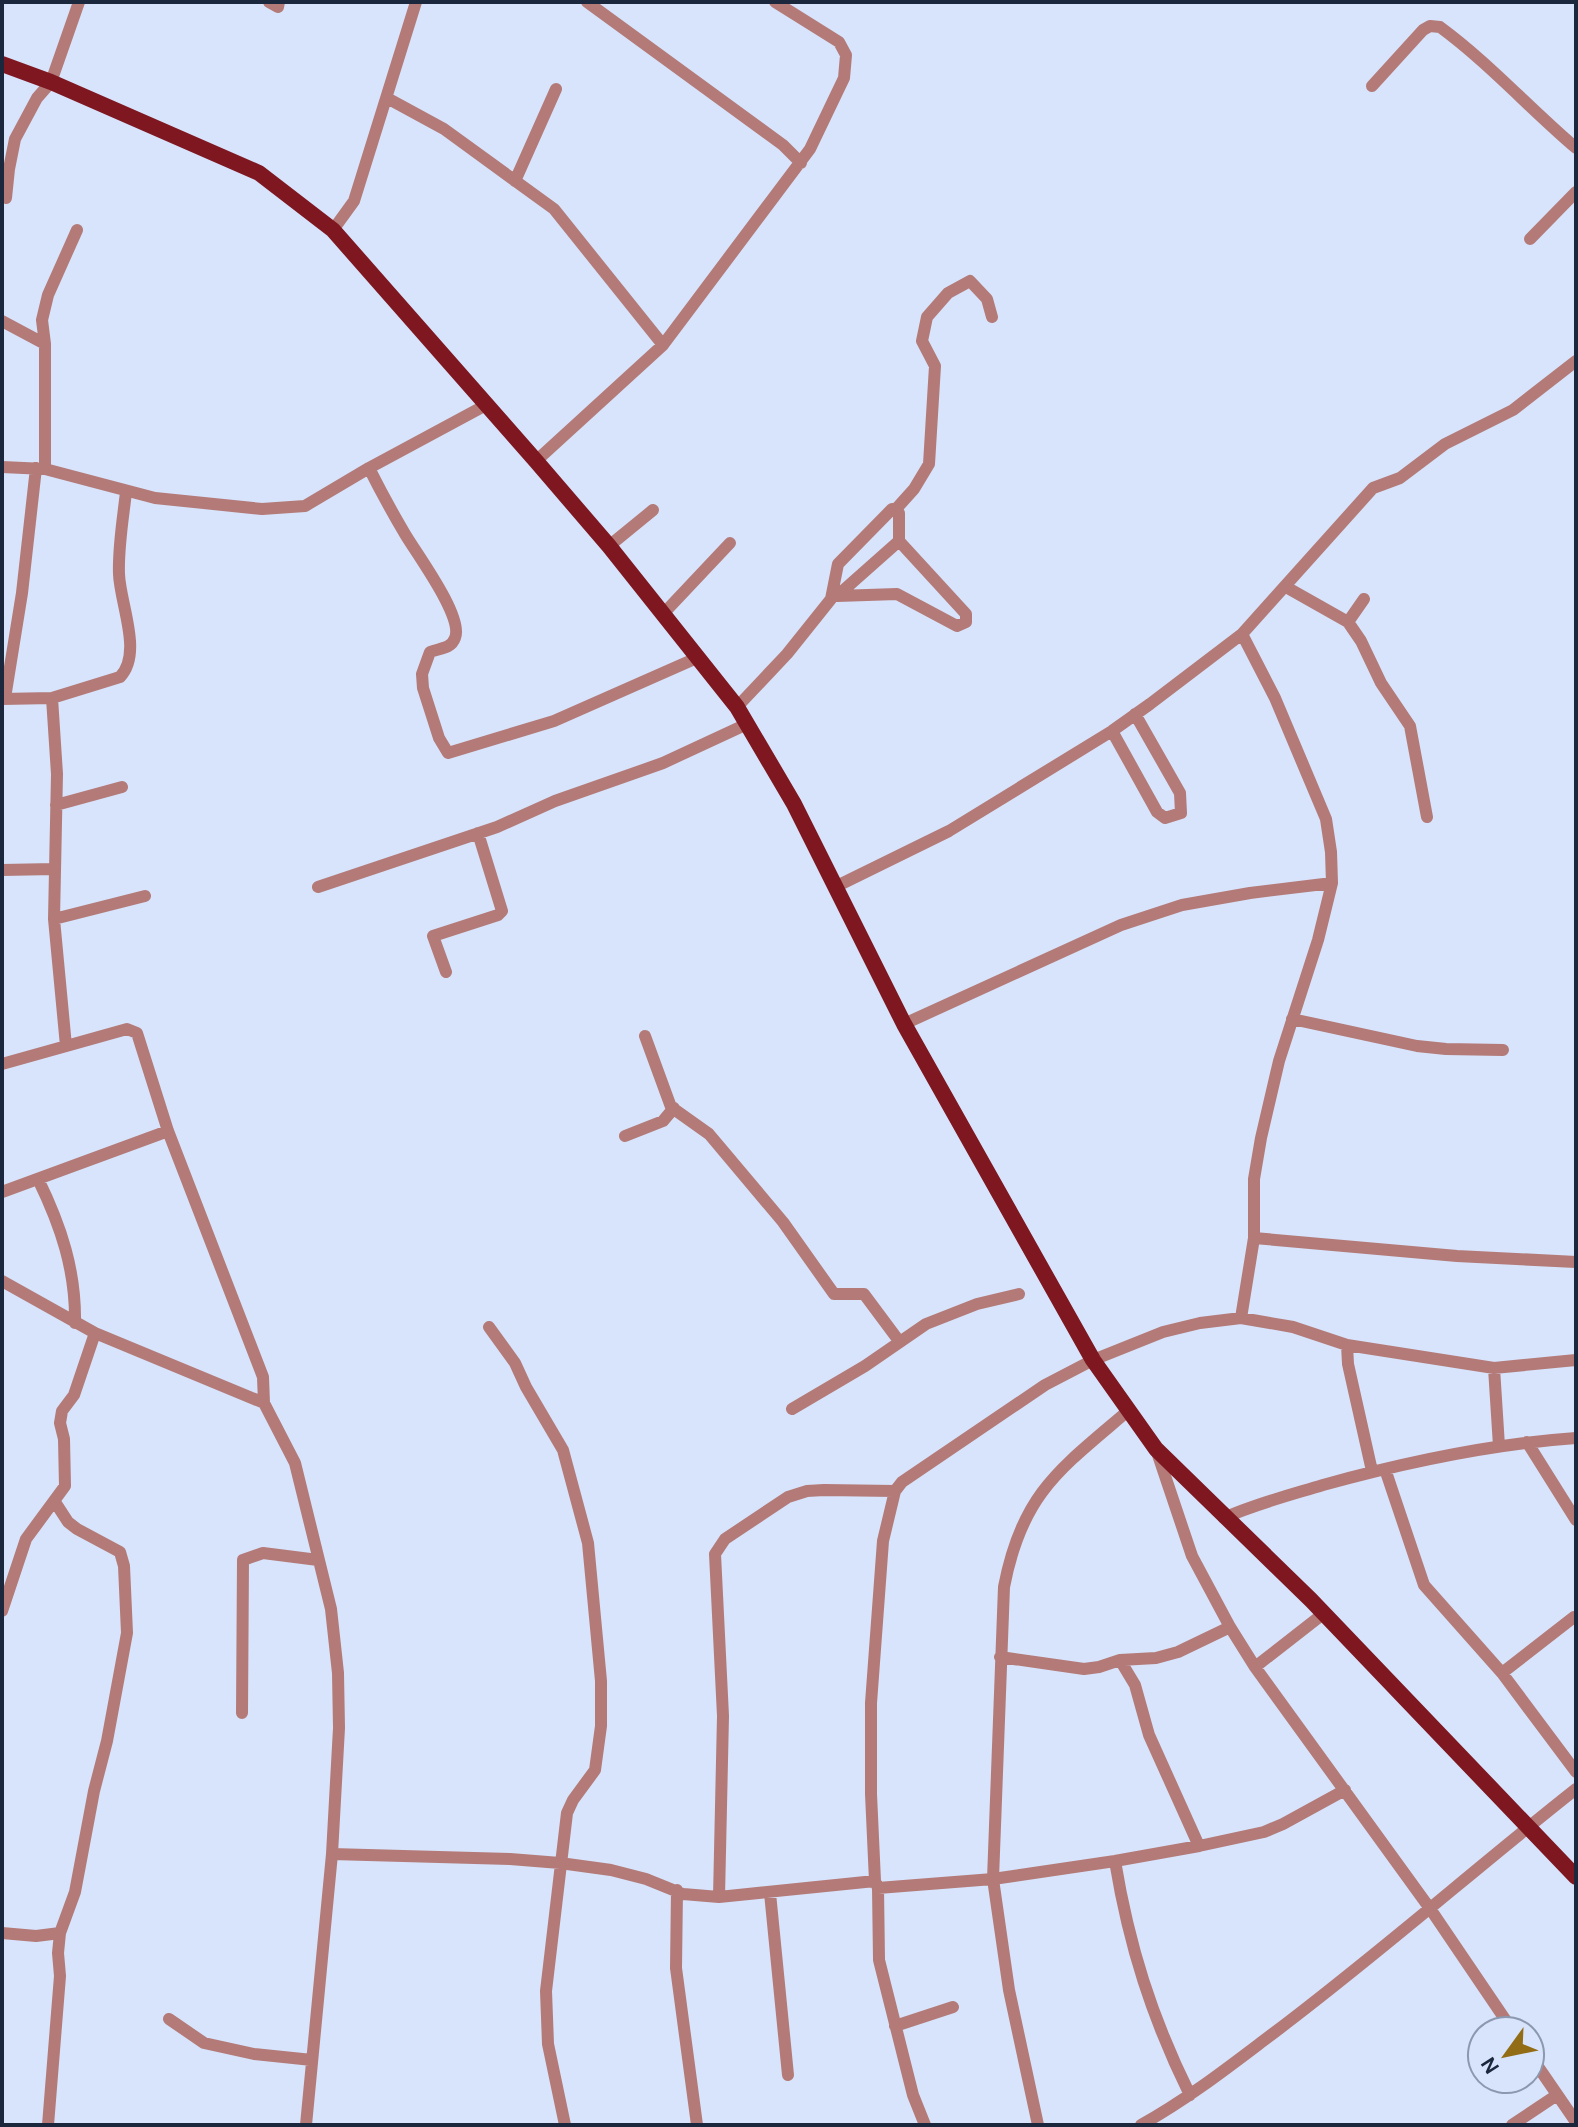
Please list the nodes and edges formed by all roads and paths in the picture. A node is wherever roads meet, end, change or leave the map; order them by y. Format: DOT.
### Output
graph roads {
  1 [pos="79,2"];
  2 [pos="269,2"];
  3 [pos="279,2"];
  4 [pos="416,2"];
  5 [pos="587,2"];
  6 [pos="775,2"];
  7 [pos="2,64"];
  8 [pos="51,82"];
  9 [pos="1372,86"];
  10 [pos="556,89"];
  11 [pos="387,98"];
  12 [pos="1576,148"];
  13 [pos="801,163"];
  14 [pos="515,181"];
  15 [pos="1576,192"];
  16 [pos="6,198"];
  17 [pos="77,230"];
  18 [pos="333,230"];
  19 [pos="1530,239"];
  20 [pos="992,317"];
  21 [pos="2,321"];
  22 [pos="45,344"];
  23 [pos="663,345"];
  24 [pos="1576,361"];
  25 [pos="486,405"];
  26 [pos="536,461"];
  27 [pos="2,467"];
  28 [pos="41,468"];
  29 [pos="369,468"];
  30 [pos="126,492"];
  31 [pos="896,509"];
  32 [pos="653,510"];
  33 [pos="899,541"];
  34 [pos="730,543"];
  35 [pos="609,546"];
  36 [pos="1286,587"];
  37 [pos="834,598"];
  38 [pos="1364,599"];
  39 [pos="664,613"];
  40 [pos="1348,622"];
  41 [pos="1242,634"];
  42 [pos="699,657"];
  43 [pos="4,698"];
  44 [pos="52,698"];
  45 [pos="737,707"];
  46 [pos="1135,714"];
  47 [pos="747,724"];
  48 [pos="1112,731"];
  49 [pos="122,787"];
  50 [pos="56,805"];
  51 [pos="1427,817"];
  52 [pos="478,833"];
  53 [pos="54,869"];
  54 [pos="2,870"];
  55 [pos="1332,883"];
  56 [pos="318,887"];
  57 [pos="835,887"];
  58 [pos="145,896"];
  59 [pos="54,919"];
  60 [pos="446,972"];
  61 [pos="1292,1019"];
  62 [pos="904,1024"];
  63 [pos="645,1036"];
  64 [pos="66,1046"];
  65 [pos="1503,1050"];
  66 [pos="2,1064"];
  67 [pos="674,1108"];
  68 [pos="168,1131"];
  69 [pos="625,1136"];
  70 [pos="38,1179"];
  71 [pos="2,1192"];
  72 [pos="1254,1238"];
  73 [pos="1576,1262"];
  74 [pos="2,1281"];
  75 [pos="1019,1294"];
  76 [pos="1241,1318"];
  77 [pos="75,1323"];
  78 [pos="489,1327"];
  79 [pos="95,1333"];
  80 [pos="899,1341"];
  81 [pos="1347,1345"];
  82 [pos="1093,1360"];
  83 [pos="1576,1360"];
  84 [pos="1494,1368"];
  85 [pos="264,1403"];
  86 [pos="792,1409"];
  87 [pos="1129,1410"];
  88 [pos="1576,1438"];
  89 [pos="1527,1442"];
  90 [pos="1499,1446"];
  91 [pos="1156,1449"];
  92 [pos="1379,1470"];
  93 [pos="895,1491"];
  94 [pos="55,1502"];
  95 [pos="1224,1518"];
  96 [pos="1576,1520"];
  97 [pos="318,1560"];
  98 [pos="6,1578"];
  99 [pos="2,1611"];
  100 [pos="1323,1614"];
  101 [pos="1574,1617"];
  102 [pos="1230,1627"];
  103 [pos="1000,1657"];
  104 [pos="1120,1660"];
  105 [pos="1255,1667"];
  106 [pos="1502,1673"];
  107 [pos="242,1713"];
  108 [pos="1576,1772"];
  109 [pos="1576,1789"];
  110 [pos="1345,1790"];
  111 [pos="1529,1826"];
  112 [pos="1199,1846"];
  113 [pos="332,1854"];
  114 [pos="1115,1861"];
  115 [pos="560,1863"];
  116 [pos="1576,1877"];
  117 [pos="993,1879"];
  118 [pos="877,1885"];
  119 [pos="677,1890"];
  120 [pos="770,1893"];
  121 [pos="719,1897"];
  122 [pos="1431,1910"];
  123 [pos="2,1933"];
  124 [pos="60,1933"];
  125 [pos="953,2007"];
  126 [pos="1502,2015"];
  127 [pos="169,2019"];
  128 [pos="895,2026"];
  129 [pos="312,2060"];
  130 [pos="788,2075"];
  131 [pos="1546,2079"];
  132 [pos="1190,2095"];
  133 [pos="1557,2095"];
  134 [pos="1576,2122"];
  135 [pos="48,2125"];
  136 [pos="306,2125"];
  137 [pos="565,2125"];
  138 [pos="697,2125"];
  139 [pos="925,2125"];
  140 [pos="1038,2125"];
  141 [pos="1141,2125"];
  142 [pos="1512,2125"];
  1 -- 8 [label="street"];
  2 -- 3 [label="street"];
  4 -- 11 [label="street"];
  5 -- 13 [label="street"];
  6 -- 13 [label="street"];
  7 -- 8 [label="main road"];
  8 -- 16 [label="street"];
  8 -- 18 [label="main road"];
  9 -- 12 [label="street"];
  10 -- 14 [label="street"];
  11 -- 14 [label="street"];
  11 -- 18 [label="street"];
  13 -- 23 [label="street"];
  14 -- 23 [label="street"];
  15 -- 19 [label="street"];
  17 -- 22 [label="street"];
  18 -- 25 [label="main road"];
  20 -- 31 [label="street"];
  21 -- 22 [label="street"];
  22 -- 28 [label="street"];
  23 -- 26 [label="street"];
  24 -- 36 [label="street"];
  25 -- 26 [label="main road"];
  25 -- 29 [label="street"];
  26 -- 35 [label="main road"];
  27 -- 28 [label="street"];
  28 -- 30 [label="street"];
  28 -- 43 [label="street"];
  29 -- 30 [label="street"];
  29 -- 42 [label="street"];
  30 -- 44 [label="street"];
  31 -- 33 [label="street"];
  31 -- 37 [label="street"];
  32 -- 35 [label="street"];
  33 -- 37 [label="street"];
  33 -- 37 [label="street"];
  34 -- 39 [label="street"];
  35 -- 39 [label="main road"];
  36 -- 40 [label="street"];
  36 -- 41 [label="street"];
  37 -- 45 [label="street"];
  38 -- 40 [label="street"];
  39 -- 42 [label="main road"];
  40 -- 51 [label="street"];
  41 -- 46 [label="street"];
  41 -- 55 [label="street"];
  42 -- 45 [label="main road"];
  43 -- 44 [label="street"];
  44 -- 50 [label="street"];
  45 -- 47 [label="main road"];
  46 -- 48 [label="street"];
  46 -- 48 [label="street"];
  47 -- 52 [label="street"];
  47 -- 57 [label="main road"];
  48 -- 57 [label="street"];
  49 -- 50 [label="street"];
  50 -- 53 [label="street"];
  52 -- 56 [label="street"];
  52 -- 60 [label="street"];
  53 -- 54 [label="street"];
  53 -- 59 [label="street"];
  55 -- 61 [label="street"];
  55 -- 62 [label="street"];
  57 -- 62 [label="main road"];
  58 -- 59 [label="street"];
  59 -- 64 [label="street"];
  61 -- 65 [label="street"];
  61 -- 72 [label="street"];
  62 -- 82 [label="main road"];
  63 -- 67 [label="street"];
  64 -- 66 [label="street"];
  64 -- 68 [label="street"];
  67 -- 69 [label="street"];
  67 -- 80 [label="street"];
  68 -- 70 [label="street"];
  68 -- 85 [label="street"];
  70 -- 71 [label="street"];
  70 -- 77 [label="street"];
  72 -- 73 [label="street"];
  72 -- 76 [label="street"];
  74 -- 77 [label="street"];
  75 -- 80 [label="street"];
  76 -- 81 [label="street"];
  76 -- 82 [label="street"];
  77 -- 79 [label="street"];
  78 -- 115 [label="street"];
  79 -- 85 [label="street"];
  79 -- 94 [label="street"];
  80 -- 86 [label="street"];
  81 -- 84 [label="street"];
  81 -- 92 [label="street"];
  82 -- 87 [label="main road"];
  82 -- 93 [label="street"];
  83 -- 84 [label="street"];
  84 -- 90 [label="street"];
  85 -- 97 [label="street"];
  87 -- 91 [label="main road"];
  87 -- 103 [label="street"];
  88 -- 89 [label="street"];
  89 -- 90 [label="street"];
  89 -- 96 [label="street"];
  90 -- 92 [label="street"];
  91 -- 95 [label="main road"];
  91 -- 102 [label="street"];
  92 -- 95 [label="street"];
  92 -- 106 [label="street"];
  93 -- 118 [label="street"];
  93 -- 121 [label="street"];
  94 -- 98 [label="street"];
  94 -- 124 [label="street"];
  95 -- 100 [label="main road"];
  97 -- 107 [label="street"];
  97 -- 113 [label="street"];
  98 -- 99 [label="street"];
  100 -- 105 [label="street"];
  100 -- 111 [label="main road"];
  101 -- 106 [label="street"];
  102 -- 104 [label="street"];
  102 -- 105 [label="street"];
  103 -- 104 [label="street"];
  103 -- 117 [label="street"];
  104 -- 112 [label="street"];
  105 -- 110 [label="street"];
  106 -- 108 [label="street"];
  109 -- 111 [label="street"];
  110 -- 112 [label="street"];
  110 -- 122 [label="street"];
  111 -- 116 [label="main road"];
  111 -- 122 [label="street"];
  112 -- 114 [label="street"];
  113 -- 115 [label="street"];
  113 -- 129 [label="street"];
  114 -- 117 [label="street"];
  114 -- 132 [label="street"];
  115 -- 119 [label="street"];
  115 -- 137 [label="street"];
  117 -- 118 [label="street"];
  117 -- 140 [label="street"];
  118 -- 120 [label="street"];
  118 -- 128 [label="street"];
  119 -- 121 [label="street"];
  119 -- 138 [label="street"];
  120 -- 121 [label="street"];
  120 -- 130 [label="street"];
  122 -- 126 [label="street"];
  122 -- 132 [label="street"];
  123 -- 124 [label="street"];
  124 -- 135 [label="street"];
  125 -- 128 [label="street"];
  127 -- 129 [label="street"];
  128 -- 139 [label="street"];
  129 -- 136 [label="street"];
  131 -- 133 [label="street"];
  132 -- 141 [label="street"];
  133 -- 134 [label="street"];
  133 -- 142 [label="street"];
}
